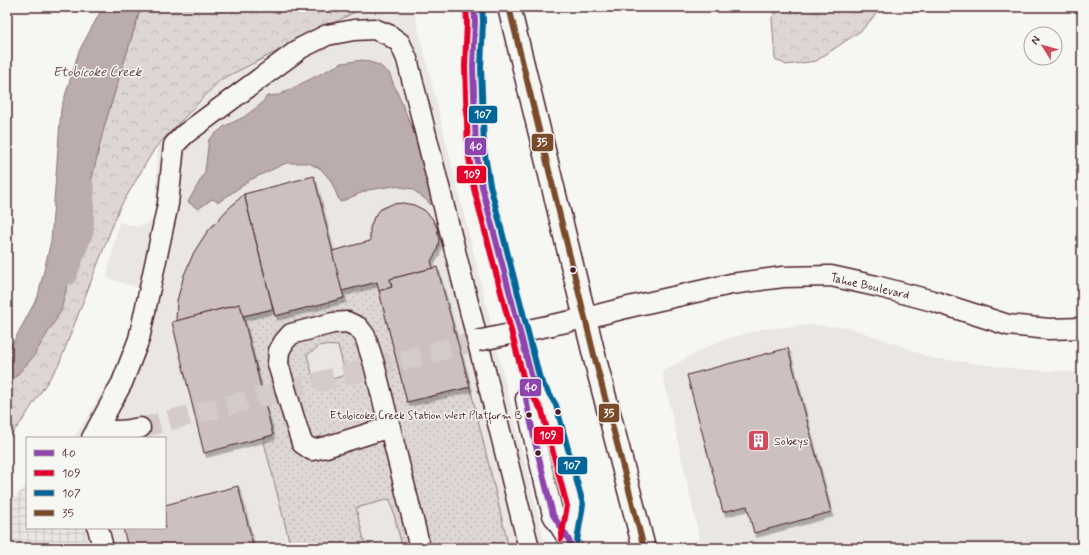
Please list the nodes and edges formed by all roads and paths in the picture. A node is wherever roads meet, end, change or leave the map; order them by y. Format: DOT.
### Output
graph roads {
  1 [pos="474,7"];
  2 [pos="486,7"];
  3 [pos="509,7"];
  4 [pos="473,67"];
  5 [pos="586,318"];
  6 [pos="1082,328"];
  7 [pos="477,342"];
  8 [pos="390,427"];
  9 [pos="140,428"];
  10 [pos="95,433"];
  11 [pos="98,529"];
  12 [pos="570,544"];
  13 [pos="103,548"];
  14 [pos="420,548"];
  15 [pos="529,548"];
  16 [pos="644,548"];
  1 -- 4 [label="street"];
  2 -- 4 [label="street"];
  3 -- 5 [label="main road"];
  4 -- 12 [label="street"];
  5 -- 6 [label="street, Tahoe Boulevard"];
  5 -- 7 [label="street, Tahoe Boulevard, bridge"];
  5 -- 16 [label="main road"];
  7 -- 10 [label="street"];
  7 -- 15 [label="street"];
  8 -- 8 [label="street"];
  8 -- 14 [label="street"];
  9 -- 10 [label="street"];
  11 -- 13 [label="street"];
}
